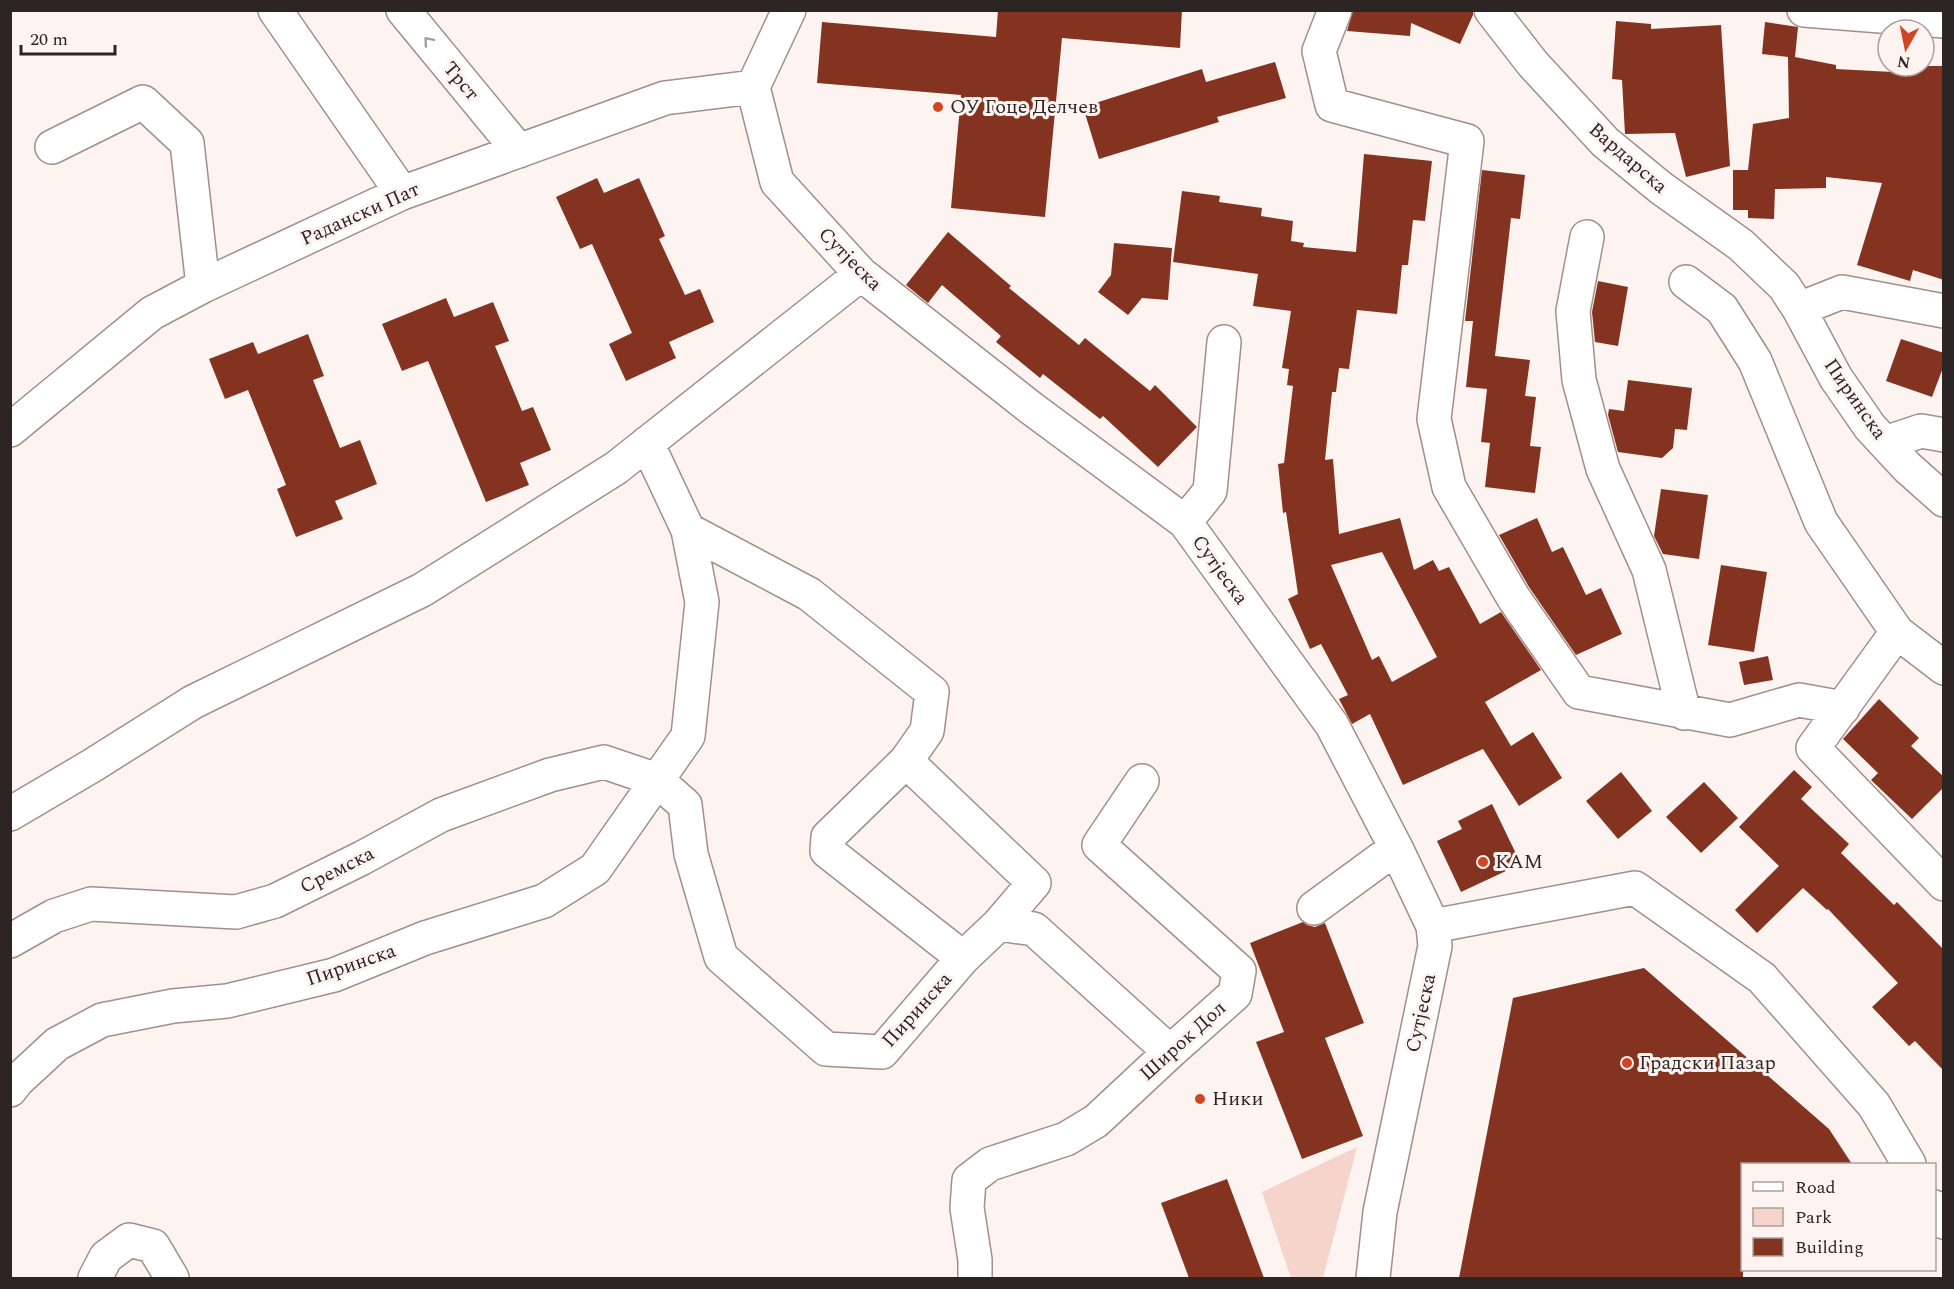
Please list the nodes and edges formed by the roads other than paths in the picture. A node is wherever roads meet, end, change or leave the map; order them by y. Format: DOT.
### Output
graph roads {
  1 [pos="275,10"];
  2 [pos="403,10"];
  3 [pos="789,10"];
  4 [pos="1335,10"];
  5 [pos="1491,10"];
  6 [pos="1804,10"];
  7 [pos="1944,21"];
  8 [pos="753,87"];
  9 [pos="52,147"];
  10 [pos="519,151"];
  11 [pos="402,193"];
  12 [pos="1587,237"];
  13 [pos="861,274"];
  14 [pos="1686,282"];
  15 [pos="203,286"];
  16 [pos="1791,297"];
  17 [pos="1944,311"];
  18 [pos="1224,342"];
  19 [pos="10,430"];
  20 [pos="1944,435"];
  21 [pos="647,443"];
  22 [pos="1885,443"];
  23 [pos="1944,500"];
  24 [pos="1185,522"];
  25 [pos="688,530"];
  26 [pos="1898,632"];
  27 [pos="1944,668"];
  28 [pos="1843,708"];
  29 [pos="1684,713"];
  30 [pos="906,761"];
  31 [pos="657,780"];
  32 [pos="1142,781"];
  33 [pos="10,814"];
  34 [pos="1396,848"];
  35 [pos="1944,884"];
  36 [pos="1314,908"];
  37 [pos="999,924"];
  38 [pos="1432,926"];
  39 [pos="10,941"];
  40 [pos="963,958"];
  41 [pos="1170,1052"];
  42 [pos="10,1090"];
  43 [pos="1908,1163"];
  44 [pos="1936,1209"];
  45 [pos="1944,1222"];
  46 [pos="95,1278"];
  47 [pos="172,1278"];
  48 [pos="975,1278"];
  49 [pos="1373,1278"];
  1 -- 11 [label="street"];
  10 -- 2 [label="street, Трст, one-way"];
  3 -- 8 [label="street"];
  4 -- 29 [label="street"];
  5 -- 16 [label="street, Вардарска"];
  6 -- 7 [label="street"];
  8 -- 10 [label="street, Радански Пат"];
  8 -- 13 [label="street, Сутјеска"];
  9 -- 15 [label="street"];
  10 -- 11 [label="street, Радански Пат"];
  11 -- 15 [label="street, Радански Пат"];
  12 -- 29 [label="street"];
  13 -- 21 [label="street"];
  13 -- 24 [label="street, Сутјеска"];
  14 -- 26 [label="street"];
  15 -- 19 [label="street, Радански Пат"];
  16 -- 17 [label="street"];
  16 -- 22 [label="street, Пиринска"];
  18 -- 24 [label="street"];
  20 -- 22 [label="street"];
  21 -- 25 [label="street, Пиринска"];
  21 -- 33 [label="street"];
  22 -- 23 [label="street, Пиринска"];
  24 -- 34 [label="street, Сутјеска"];
  25 -- 30 [label="street"];
  25 -- 31 [label="street, Пиринска"];
  26 -- 27 [label="street"];
  26 -- 28 [label="street"];
  28 -- 29 [label="street"];
  28 -- 35 [label="street"];
  30 -- 37 [label="street, Пиринска"];
  30 -- 40 [label="street"];
  31 -- 39 [label="street, Сремска"];
  31 -- 40 [label="street, Пиринска"];
  31 -- 42 [label="street, Пиринска"];
  32 -- 41 [label="street, Широк Дол"];
  34 -- 36 [label="street"];
  34 -- 38 [label="street, Сутјеска"];
  37 -- 40 [label="street, Пиринска"];
  37 -- 41 [label="street"];
  38 -- 43 [label="street"];
  38 -- 49 [label="street, Сутјеска"];
  41 -- 48 [label="street, Широк Дол"];
  44 -- 45 [label="street"];
  46 -- 47 [label="street"];
}
